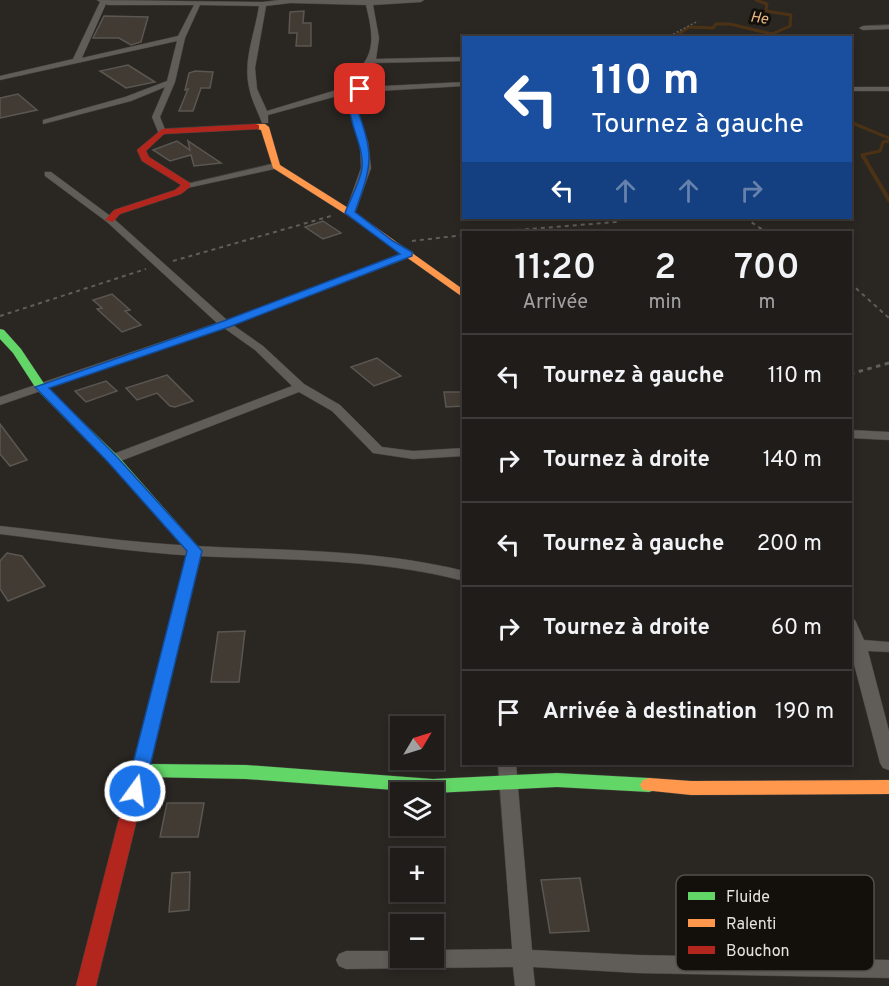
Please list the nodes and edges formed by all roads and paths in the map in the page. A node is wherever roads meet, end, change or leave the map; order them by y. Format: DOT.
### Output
graph roads {
  1 [pos="421,0"];
  2 [pos="102,1"];
  3 [pos="197,1"];
  4 [pos="294,1"];
  5 [pos="369,3"];
  6 [pos="263,4"];
  7 [pos="698,21"];
  8 [pos="863,27"];
  9 [pos="889,27"];
  10 [pos="670,36"];
  11 [pos="181,38"];
  12 [pos="462,58"];
  13 [pos="77,60"];
  14 [pos="374,61"];
  15 [pos="0,78"];
  16 [pos="171,82"];
  17 [pos="462,84"];
  18 [pos="360,89"];
  19 [pos="852,89"];
  20 [pos="889,89"];
  21 [pos="265,121"];
  22 [pos="46,122"];
  23 [pos="162,132"];
  24 [pos="276,166"];
  25 [pos="48,174"];
  26 [pos="187,185"];
  27 [pos="350,213"];
  28 [pos="623,219"];
  29 [pos="746,219"];
  30 [pos="110,220"];
  31 [pos="505,231"];
  32 [pos="764,231"];
  33 [pos="462,235"];
  34 [pos="389,243"];
  35 [pos="409,254"];
  36 [pos="852,284"];
  37 [pos="462,294"];
  38 [pos="889,318"];
  39 [pos="225,324"];
  40 [pos="0,332"];
  41 [pos="889,363"];
  42 [pos="852,373"];
  43 [pos="41,387"];
  44 [pos="300,387"];
  45 [pos="0,401"];
  46 [pos="852,434"];
  47 [pos="889,436"];
  48 [pos="462,452"];
  49 [pos="113,459"];
  50 [pos="0,530"];
  51 [pos="195,551"];
  52 [pos="462,575"];
  53 [pos="854,644"];
  54 [pos="889,647"];
  55 [pos="889,763"];
  56 [pos="507,765"];
  57 [pos="140,770"];
  58 [pos="509,783"];
  59 [pos="889,787"];
  60 [pos="524,958"];
  61 [pos="346,960"];
  62 [pos="676,965"];
  63 [pos="874,969"];
  64 [pos="889,969"];
  65 [pos="86,986"];
  66 [pos="525,986"];
  1 -- 5 [label="street"];
  2 -- 3 [label="street"];
  2 -- 13 [label="street"];
  3 -- 6 [label="street"];
  3 -- 11 [label="street"];
  4 -- 5 [label="street"];
  4 -- 6 [label="street"];
  5 -- 14 [label="street"];
  6 -- 21 [label="street"];
  7 -- 10 [label="path"];
  8 -- 9 [label="street"];
  11 -- 13 [label="street"];
  11 -- 16 [label="street"];
  12 -- 14 [label="street"];
  13 -- 15 [label="street"];
  14 -- 18 [label="street"];
  16 -- 22 [label="street"];
  16 -- 23 [label="street"];
  17 -- 18 [label="street"];
  18 -- 21 [label="street"];
  18 -- 27 [label="street"];
  19 -- 20 [label="street"];
  21 -- 23 [label="street"];
  21 -- 24 [label="street"];
  23 -- 26 [label="street"];
  24 -- 26 [label="street"];
  24 -- 27 [label="street"];
  25 -- 30 [label="street"];
  26 -- 30 [label="street"];
  27 -- 34 [label="street"];
  28 -- 31 [label="path"];
  29 -- 32 [label="path"];
  30 -- 39 [label="street"];
  33 -- 34 [label="path"];
  34 -- 35 [label="street"];
  35 -- 37 [label="street"];
  35 -- 39 [label="street"];
  36 -- 38 [label="path"];
  39 -- 43 [label="street"];
  39 -- 44 [label="street"];
  40 -- 43 [label="street"];
  41 -- 42 [label="path"];
  43 -- 45 [label="street"];
  43 -- 49 [label="street"];
  44 -- 48 [label="street"];
  44 -- 49 [label="street"];
  46 -- 47 [label="street"];
  49 -- 51 [label="street"];
  50 -- 51 [label="street"];
  51 -- 52 [label="street"];
  51 -- 57 [label="street"];
  53 -- 54 [label="street"];
  53 -- 55 [label="street"];
  56 -- 58 [label="street"];
  57 -- 58 [label="street"];
  57 -- 65 [label="street"];
  58 -- 59 [label="street"];
  58 -- 60 [label="street"];
  60 -- 61 [label="street"];
  60 -- 62 [label="street"];
  60 -- 66 [label="street"];
  63 -- 64 [label="street"];
}
